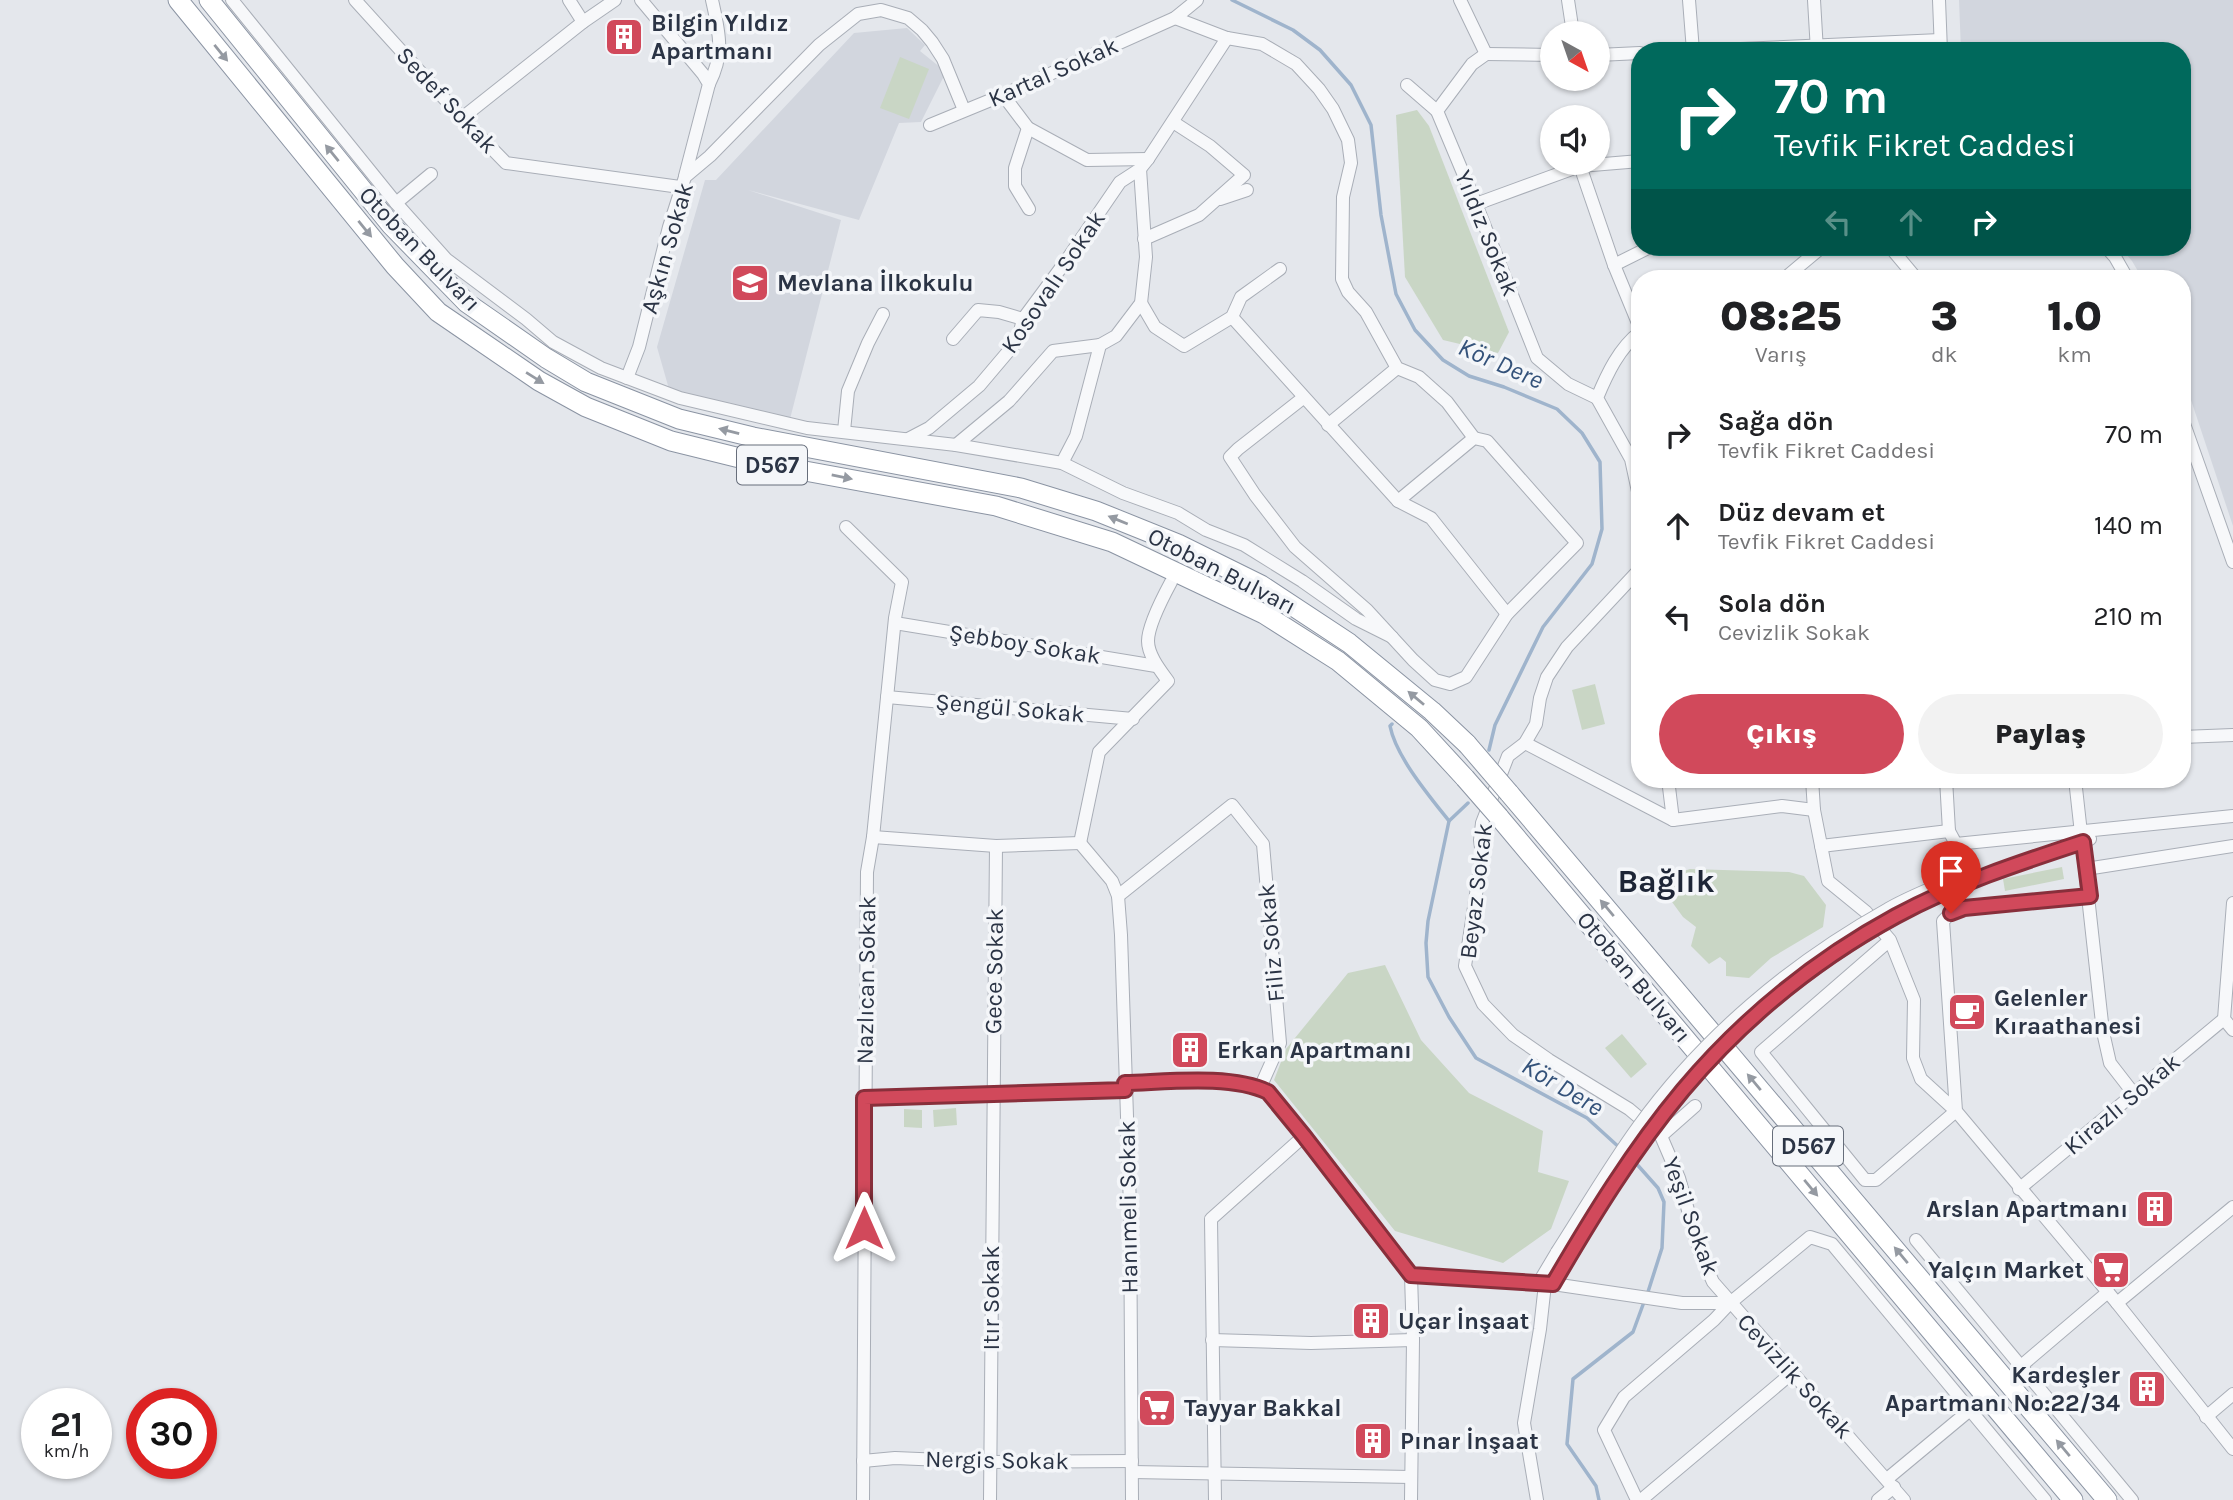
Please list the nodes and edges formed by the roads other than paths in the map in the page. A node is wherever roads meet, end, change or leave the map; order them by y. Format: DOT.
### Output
graph roads {
  1 [pos="178,0"];
  2 [pos="209,0"];
  3 [pos="232,0"];
  4 [pos="569,0"];
  5 [pos="615,0"];
  6 [pos="641,0"];
  7 [pos="712,0"];
  8 [pos="1460,0"];
  9 [pos="1568,0"];
  10 [pos="1689,0"];
  11 [pos="1814,0"];
  12 [pos="1939,0"];
  13 [pos="361,2"];
  14 [pos="1193,4"];
  15 [pos="1175,18"];
  16 [pos="1571,21"];
  17 [pos="583,22"];
  18 [pos="1227,38"];
  19 [pos="1694,42"];
  20 [pos="1817,42"];
  21 [pos="1940,42"];
  22 [pos="1631,53"];
  23 [pos="1486,54"];
  24 [pos="1610,54"];
  25 [pos="1540,55"];
  26 [pos="709,84"];
  27 [pos="1407,85"];
  28 [pos="1003,95"];
  29 [pos="964,110"];
  30 [pos="1437,111"];
  31 [pos="462,118"];
  32 [pos="1173,122"];
  33 [pos="930,125"];
  34 [pos="1028,128"];
  35 [pos="1631,161"];
  36 [pos="1610,162"];
  37 [pos="1144,164"];
  38 [pos="431,174"];
  39 [pos="1551,175"];
  40 [pos="1584,175"];
  41 [pos="682,182"];
  42 [pos="1247,190"];
  43 [pos="1216,200"];
  44 [pos="396,203"];
  45 [pos="1476,204"];
  46 [pos="1029,209"];
  47 [pos="1144,239"];
  48 [pos="1632,256"];
  49 [pos="1811,256"];
  50 [pos="1898,256"];
  51 [pos="1614,265"];
  52 [pos="1280,269"];
  53 [pos="1795,270"];
  54 [pos="1909,270"];
  55 [pos="1141,303"];
  56 [pos="1631,308"];
  57 [pos="884,314"];
  58 [pos="1231,317"];
  59 [pos="1023,319"];
  60 [pos="1631,338"];
  61 [pos="953,339"];
  62 [pos="1100,345"];
  63 [pos="1397,368"];
  64 [pos="627,378"];
  65 [pos="1303,398"];
  66 [pos="1597,398"];
  67 [pos="1328,425"];
  68 [pos="844,431"];
  69 [pos="1474,438"];
  70 [pos="908,439"];
  71 [pos="956,445"];
  72 [pos="1631,459"];
  73 [pos="1062,463"];
  74 [pos="2191,465"];
  75 [pos="1398,500"];
  76 [pos="846,527"];
  77 [pos="2233,562"];
  78 [pos="1171,582"];
  79 [pos="1631,583"];
  80 [pos="1507,614"];
  81 [pos="895,623"];
  82 [pos="1392,637"];
  83 [pos="1156,666"];
  84 [pos="887,697"];
  85 [pos="1133,719"];
  86 [pos="2233,735"];
  87 [pos="2191,737"];
  88 [pos="1525,743"];
  89 [pos="1669,788"];
  90 [pos="1813,788"];
  91 [pos="1947,788"];
  92 [pos="2076,788"];
  93 [pos="1814,810"];
  94 [pos="2233,816"];
  95 [pos="1673,820"];
  96 [pos="1949,831"];
  97 [pos="873,836"];
  98 [pos="2082,836"];
  99 [pos="1080,843"];
  100 [pos="996,846"];
  101 [pos="1821,846"];
  102 [pos="2233,846"];
  103 [pos="2086,869"];
  104 [pos="1940,889"];
  105 [pos="1118,896"];
  106 [pos="2090,896"];
  107 [pos="2233,903"];
  108 [pos="1890,940"];
  109 [pos="2224,1018"];
  110 [pos="2233,1030"];
  111 [pos="1513,1035"];
  112 [pos="1125,1087"];
  113 [pos="1259,1088"];
  114 [pos="2134,1094"];
  115 [pos="992,1096"];
  116 [pos="864,1098"];
  117 [pos="1695,1105"];
  118 [pos="1956,1111"];
  119 [pos="1304,1136"];
  120 [pos="1661,1136"];
  121 [pos="2020,1189"];
  122 [pos="2233,1207"];
  123 [pos="1916,1240"];
  124 [pos="1411,1275"];
  125 [pos="1545,1284"];
  126 [pos="2112,1298"];
  127 [pos="1730,1303"];
  128 [pos="1212,1340"];
  129 [pos="1413,1340"];
  130 [pos="2021,1366"];
  131 [pos="1792,1373"];
  132 [pos="2233,1394"];
  133 [pos="1970,1410"];
  134 [pos="2206,1417"];
  135 [pos="2233,1448"];
  136 [pos="863,1461"];
  137 [pos="990,1462"];
  138 [pos="1132,1466"];
  139 [pos="1216,1475"];
  140 [pos="1411,1477"];
  141 [pos="1890,1483"];
  142 [pos="863,1500"];
  143 [pos="990,1500"];
  144 [pos="1132,1500"];
  145 [pos="1215,1500"];
  146 [pos="1411,1500"];
  147 [pos="1537,1500"];
  148 [pos="1639,1500"];
  149 [pos="1878,1500"];
  150 [pos="1904,1500"];
  151 [pos="2045,1500"];
  152 [pos="2073,1500"];
  153 [pos="2108,1500"];
  154 [pos="2132,1500"];
  1 -- 152 [label="highway, Otoban Bulvarı / D567, one-way, bridge"];
  153 -- 2 [label="highway, Otoban Bulvarı / D567, one-way, bridge"];
  3 -- 44 [label="street"];
  4 -- 17 [label="street"];
  5 -- 17 [label="street"];
  6 -- 26 [label="street"];
  7 -- 26 [label="street"];
  8 -- 23 [label="street"];
  9 -- 16 [label="street"];
  10 -- 19 [label="street"];
  11 -- 20 [label="street"];
  12 -- 21 [label="street"];
  13 -- 31 [label="street, Sedef Sokak"];
  14 -- 15 [label="street, Kartal Sokak"];
  15 -- 18 [label="street"];
  15 -- 28 [label="street, Kartal Sokak"];
  17 -- 31 [label="street"];
  18 -- 32 [label="street, Kosovalı Sokak"];
  18 -- 63 [label="street"];
  22 -- 24 [label="street"];
  23 -- 25 [label="street"];
  23 -- 30 [label="street"];
  26 -- 41 [label="street"];
  27 -- 30 [label="street"];
  28 -- 29 [label="street, Kartal Sokak"];
  28 -- 34 [label="street"];
  29 -- 33 [label="street, Kartal Sokak"];
  29 -- 41 [label="street, Aşkın Sokak"];
  30 -- 45 [label="street, Yıldız Sokak"];
  31 -- 41 [label="street, Sedef Sokak"];
  32 -- 37 [label="street, Kosovalı Sokak"];
  32 -- 43 [label="street"];
  34 -- 37 [label="street"];
  34 -- 46 [label="street"];
  35 -- 36 [label="street"];
  37 -- 47 [label="street"];
  37 -- 59 [label="street, Kosovalı Sokak"];
  38 -- 44 [label="street"];
  39 -- 45 [label="street"];
  40 -- 51 [label="street"];
  41 -- 64 [label="street, Aşkın Sokak"];
  42 -- 43 [label="street"];
  43 -- 47 [label="street"];
  44 -- 64 [label="street"];
  45 -- 66 [label="street, Yıldız Sokak"];
  47 -- 55 [label="street"];
  48 -- 51 [label="street"];
  49 -- 53 [label="street"];
  50 -- 54 [label="street"];
  51 -- 56 [label="street"];
  52 -- 58 [label="street"];
  55 -- 58 [label="street"];
  55 -- 62 [label="street"];
  57 -- 68 [label="street"];
  58 -- 65 [label="street"];
  59 -- 61 [label="street"];
  59 -- 70 [label="street, Kosovalı Sokak"];
  60 -- 66 [label="street"];
  62 -- 71 [label="street"];
  62 -- 73 [label="street"];
  63 -- 67 [label="street"];
  63 -- 69 [label="street"];
  64 -- 68 [label="street"];
  65 -- 67 [label="street"];
  65 -- 82 [label="street"];
  66 -- 72 [label="street"];
  67 -- 75 [label="street"];
  68 -- 70 [label="street"];
  69 -- 75 [label="street"];
  69 -- 80 [label="street"];
  70 -- 71 [label="street"];
  71 -- 73 [label="street"];
  73 -- 82 [label="street"];
  74 -- 77 [label="street"];
  75 -- 80 [label="street"];
  76 -- 81 [label="street, Nazlıcan Sokak"];
  78 -- 83 [label="street"];
  79 -- 88 [label="street, Beyaz Sokak"];
  80 -- 82 [label="street"];
  81 -- 83 [label="street, Şebboy Sokak"];
  81 -- 84 [label="street, Nazlıcan Sokak"];
  83 -- 85 [label="street"];
  84 -- 85 [label="street, Şengül Sokak"];
  84 -- 97 [label="street, Nazlıcan Sokak"];
  85 -- 99 [label="street"];
  86 -- 87 [label="street"];
  88 -- 95 [label="street"];
  88 -- 111 [label="street, Beyaz Sokak"];
  89 -- 95 [label="street"];
  90 -- 93 [label="street"];
  91 -- 96 [label="street"];
  92 -- 98 [label="street"];
  93 -- 95 [label="street"];
  93 -- 101 [label="street"];
  94 -- 98 [label="street"];
  96 -- 98 [label="street"];
  96 -- 101 [label="street"];
  97 -- 100 [label="street"];
  97 -- 116 [label="street, Nazlıcan Sokak"];
  98 -- 103 [label="street"];
  98 -- 104 [label="street"];
  99 -- 100 [label="street"];
  99 -- 105 [label="street, Hanımeli Sokak"];
  100 -- 115 [label="street, Gece Sokak"];
  101 -- 108 [label="street"];
  102 -- 103 [label="street"];
  103 -- 106 [label="street"];
  104 -- 125 [label="street, bridge"];
  104 -- 125 [label="street, bridge"];
  105 -- 112 [label="street, Hanımeli Sokak"];
  105 -- 113 [label="street, Filiz Sokak"];
  106 -- 114 [label="street"];
  106 -- 118 [label="street"];
  107 -- 109 [label="street"];
  108 -- 118 [label="street"];
  108 -- 118 [label="street"];
  109 -- 110 [label="street"];
  109 -- 114 [label="street, Kirazlı Sokak"];
  111 -- 120 [label="street, Yeşil Sokak"];
  112 -- 113 [label="street"];
  112 -- 115 [label="street"];
  112 -- 138 [label="street, Hanımeli Sokak"];
  113 -- 119 [label="street"];
  114 -- 121 [label="street, Kirazlı Sokak"];
  115 -- 116 [label="street"];
  115 -- 137 [label="street, Itır Sokak"];
  116 -- 136 [label="street, Nazlıcan Sokak"];
  117 -- 120 [label="street"];
  118 -- 121 [label="street"];
  119 -- 124 [label="street"];
  119 -- 128 [label="street"];
  120 -- 127 [label="street, Yeşil Sokak"];
  121 -- 126 [label="street"];
  122 -- 126 [label="street"];
  123 -- 130 [label="street"];
  124 -- 125 [label="street, Cevizlik Sokak"];
  124 -- 129 [label="street"];
  125 -- 127 [label="street, Cevizlik Sokak"];
  125 -- 147 [label="street"];
  126 -- 130 [label="street"];
  126 -- 134 [label="street"];
  127 -- 131 [label="street, Cevizlik Sokak"];
  127 -- 133 [label="street"];
  127 -- 148 [label="street"];
  128 -- 129 [label="street"];
  128 -- 139 [label="street"];
  129 -- 140 [label="street"];
  130 -- 154 [label="street"];
  131 -- 141 [label="street, Cevizlik Sokak"];
  131 -- 148 [label="street"];
  132 -- 134 [label="street"];
  133 -- 141 [label="street"];
  133 -- 151 [label="street"];
  134 -- 135 [label="street"];
  136 -- 137 [label="street, Nergis Sokak"];
  136 -- 142 [label="street, Nazlıcan Sokak"];
  137 -- 138 [label="street, Nergis Sokak"];
  137 -- 143 [label="street, Itır Sokak"];
  138 -- 139 [label="street, Nergis Sokak"];
  138 -- 144 [label="street, Hanımeli Sokak"];
  139 -- 140 [label="street, Nergis Sokak"];
  139 -- 145 [label="street"];
  140 -- 146 [label="street"];
  141 -- 149 [label="street"];
  141 -- 150 [label="street, Cevizlik Sokak"];
}
